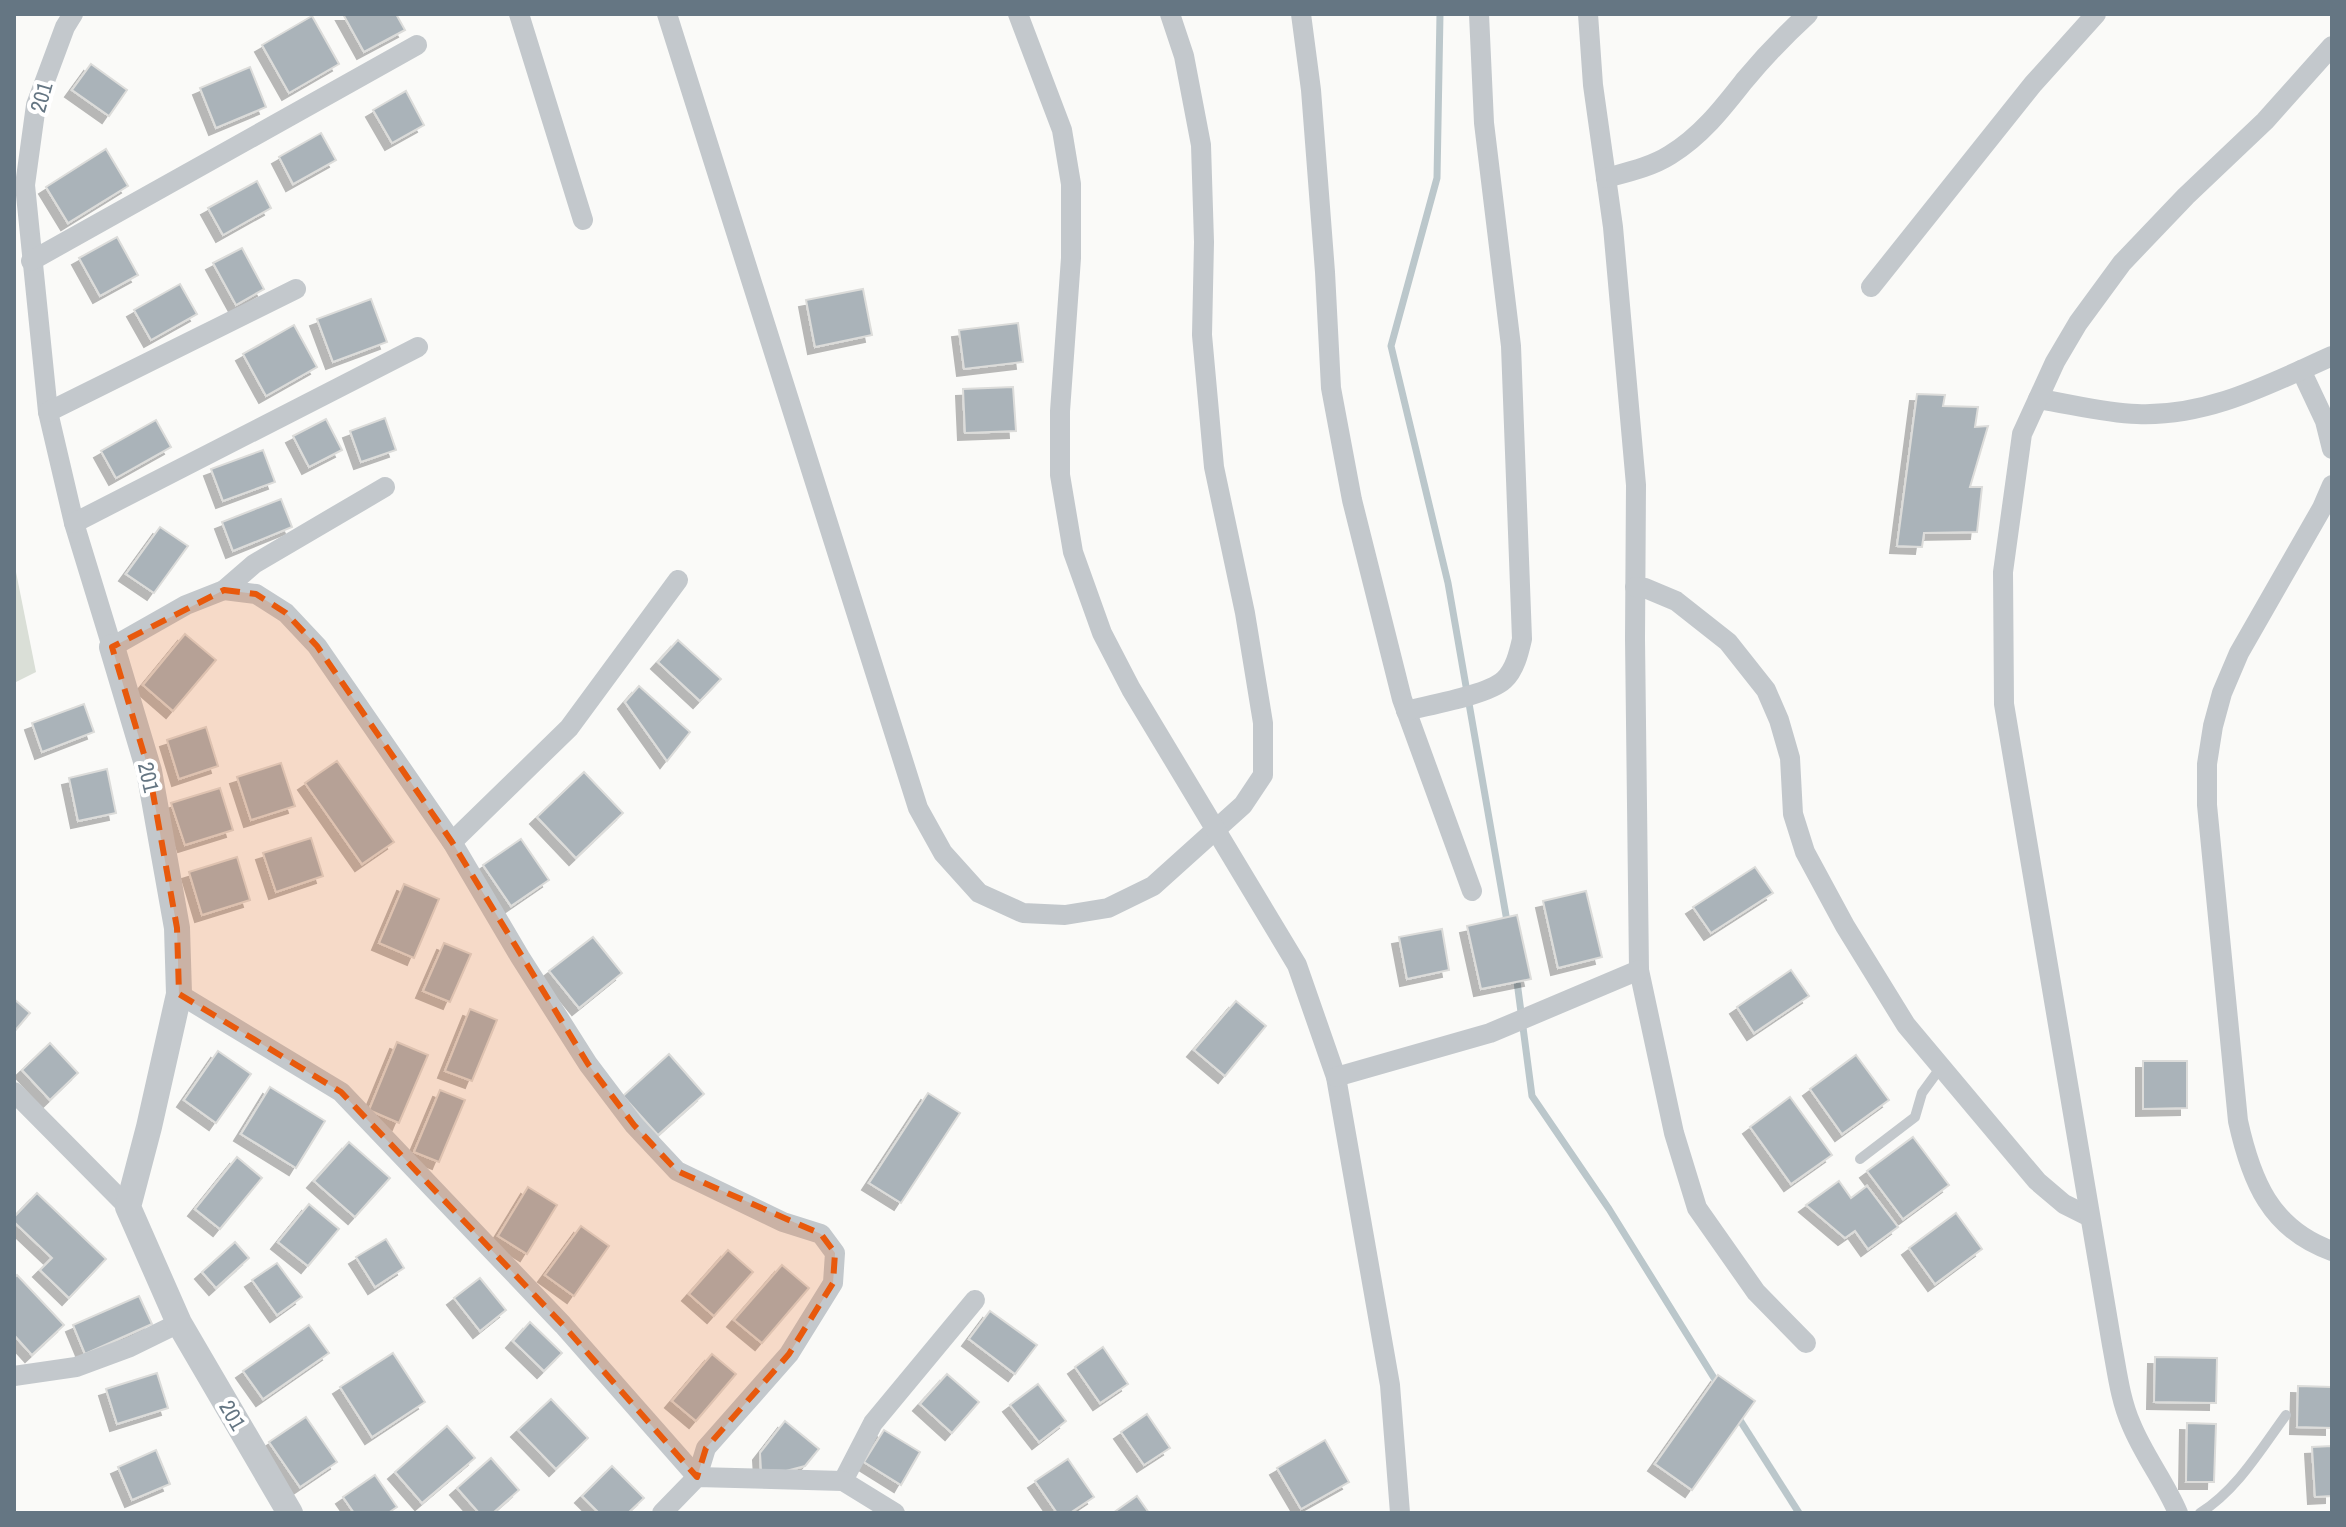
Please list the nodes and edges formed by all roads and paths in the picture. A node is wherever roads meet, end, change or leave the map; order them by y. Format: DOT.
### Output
graph roads {
  1 [pos="73,14"];
  2 [pos="519,14"];
  3 [pos="667,14"];
  4 [pos="1018,14"];
  5 [pos="1170,14"];
  6 [pos="1301,14"];
  7 [pos="1479,14"];
  8 [pos="1588,14"];
  9 [pos="1808,14"];
  10 [pos="2096,14"];
  11 [pos="417,45"];
  12 [pos="2332,46"];
  13 [pos="1606,178"];
  14 [pos="583,220"];
  15 [pos="31,261"];
  16 [pos="1871,287"];
  17 [pos="296,289"];
  18 [pos="418,347"];
  19 [pos="2332,356"];
  20 [pos="2301,370"];
  21 [pos="2038,399"];
  22 [pos="48,412"];
  23 [pos="2332,449"];
  24 [pos="2332,485"];
  25 [pos="385,487"];
  26 [pos="74,523"];
  27 [pos="678,580"];
  28 [pos="1635,587"];
  29 [pos="224,590"];
  30 [pos="112,647"];
  31 [pos="1406,711"];
  32 [pos="1216,828"];
  33 [pos="452,842"];
  34 [pos="1472,891"];
  35 [pos="1639,970"];
  36 [pos="179,994"];
  37 [pos="1941,1067"];
  38 [pos="1336,1077"];
  39 [pos="17,1099"];
  40 [pos="1860,1159"];
  41 [pos="128,1207"];
  42 [pos="2090,1217"];
  43 [pos="2332,1251"];
  44 [pos="975,1300"];
  45 [pos="179,1323"];
  46 [pos="1806,1343"];
  47 [pos="14,1376"];
  48 [pos="2286,1415"];
  49 [pos="697,1477"];
  50 [pos="843,1481"];
  51 [pos="290,1513"];
  52 [pos="662,1513"];
  53 [pos="895,1513"];
  54 [pos="1400,1513"];
  55 [pos="2178,1513"];
  56 [pos="2200,1513"];
  1 -- 15 [label="street, 201"];
  2 -- 14 [label="street"];
  3 -- 32 [label="street"];
  4 -- 32 [label="street"];
  5 -- 32 [label="street"];
  6 -- 31 [label="street"];
  7 -- 31 [label="street"];
  8 -- 13 [label="street"];
  9 -- 13 [label="street"];
  10 -- 16 [label="street"];
  11 -- 15 [label="street"];
  12 -- 21 [label="street"];
  13 -- 28 [label="street"];
  15 -- 22 [label="street, 201"];
  17 -- 22 [label="street"];
  18 -- 26 [label="street"];
  19 -- 20 [label="street"];
  20 -- 21 [label="street"];
  20 -- 23 [label="street"];
  21 -- 42 [label="street"];
  22 -- 26 [label="street, 201"];
  24 -- 43 [label="street"];
  25 -- 29 [label="street"];
  26 -- 30 [label="street, 201"];
  27 -- 33 [label="street"];
  28 -- 35 [label="street"];
  28 -- 37 [label="street"];
  29 -- 30 [label="street"];
  29 -- 33 [label="street"];
  30 -- 36 [label="street, 201"];
  31 -- 34 [label="street"];
  32 -- 38 [label="street"];
  33 -- 49 [label="street"];
  35 -- 38 [label="street"];
  35 -- 46 [label="street"];
  36 -- 41 [label="street, 201"];
  36 -- 49 [label="street"];
  37 -- 40 [label="lane"];
  37 -- 42 [label="street"];
  38 -- 54 [label="street"];
  39 -- 41 [label="street"];
  41 -- 45 [label="street, 201"];
  42 -- 55 [label="street"];
  44 -- 50 [label="street"];
  45 -- 47 [label="street"];
  45 -- 51 [label="street, 201"];
  48 -- 56 [label="lane"];
  49 -- 50 [label="street"];
  49 -- 52 [label="street"];
  50 -- 53 [label="street"];
}
